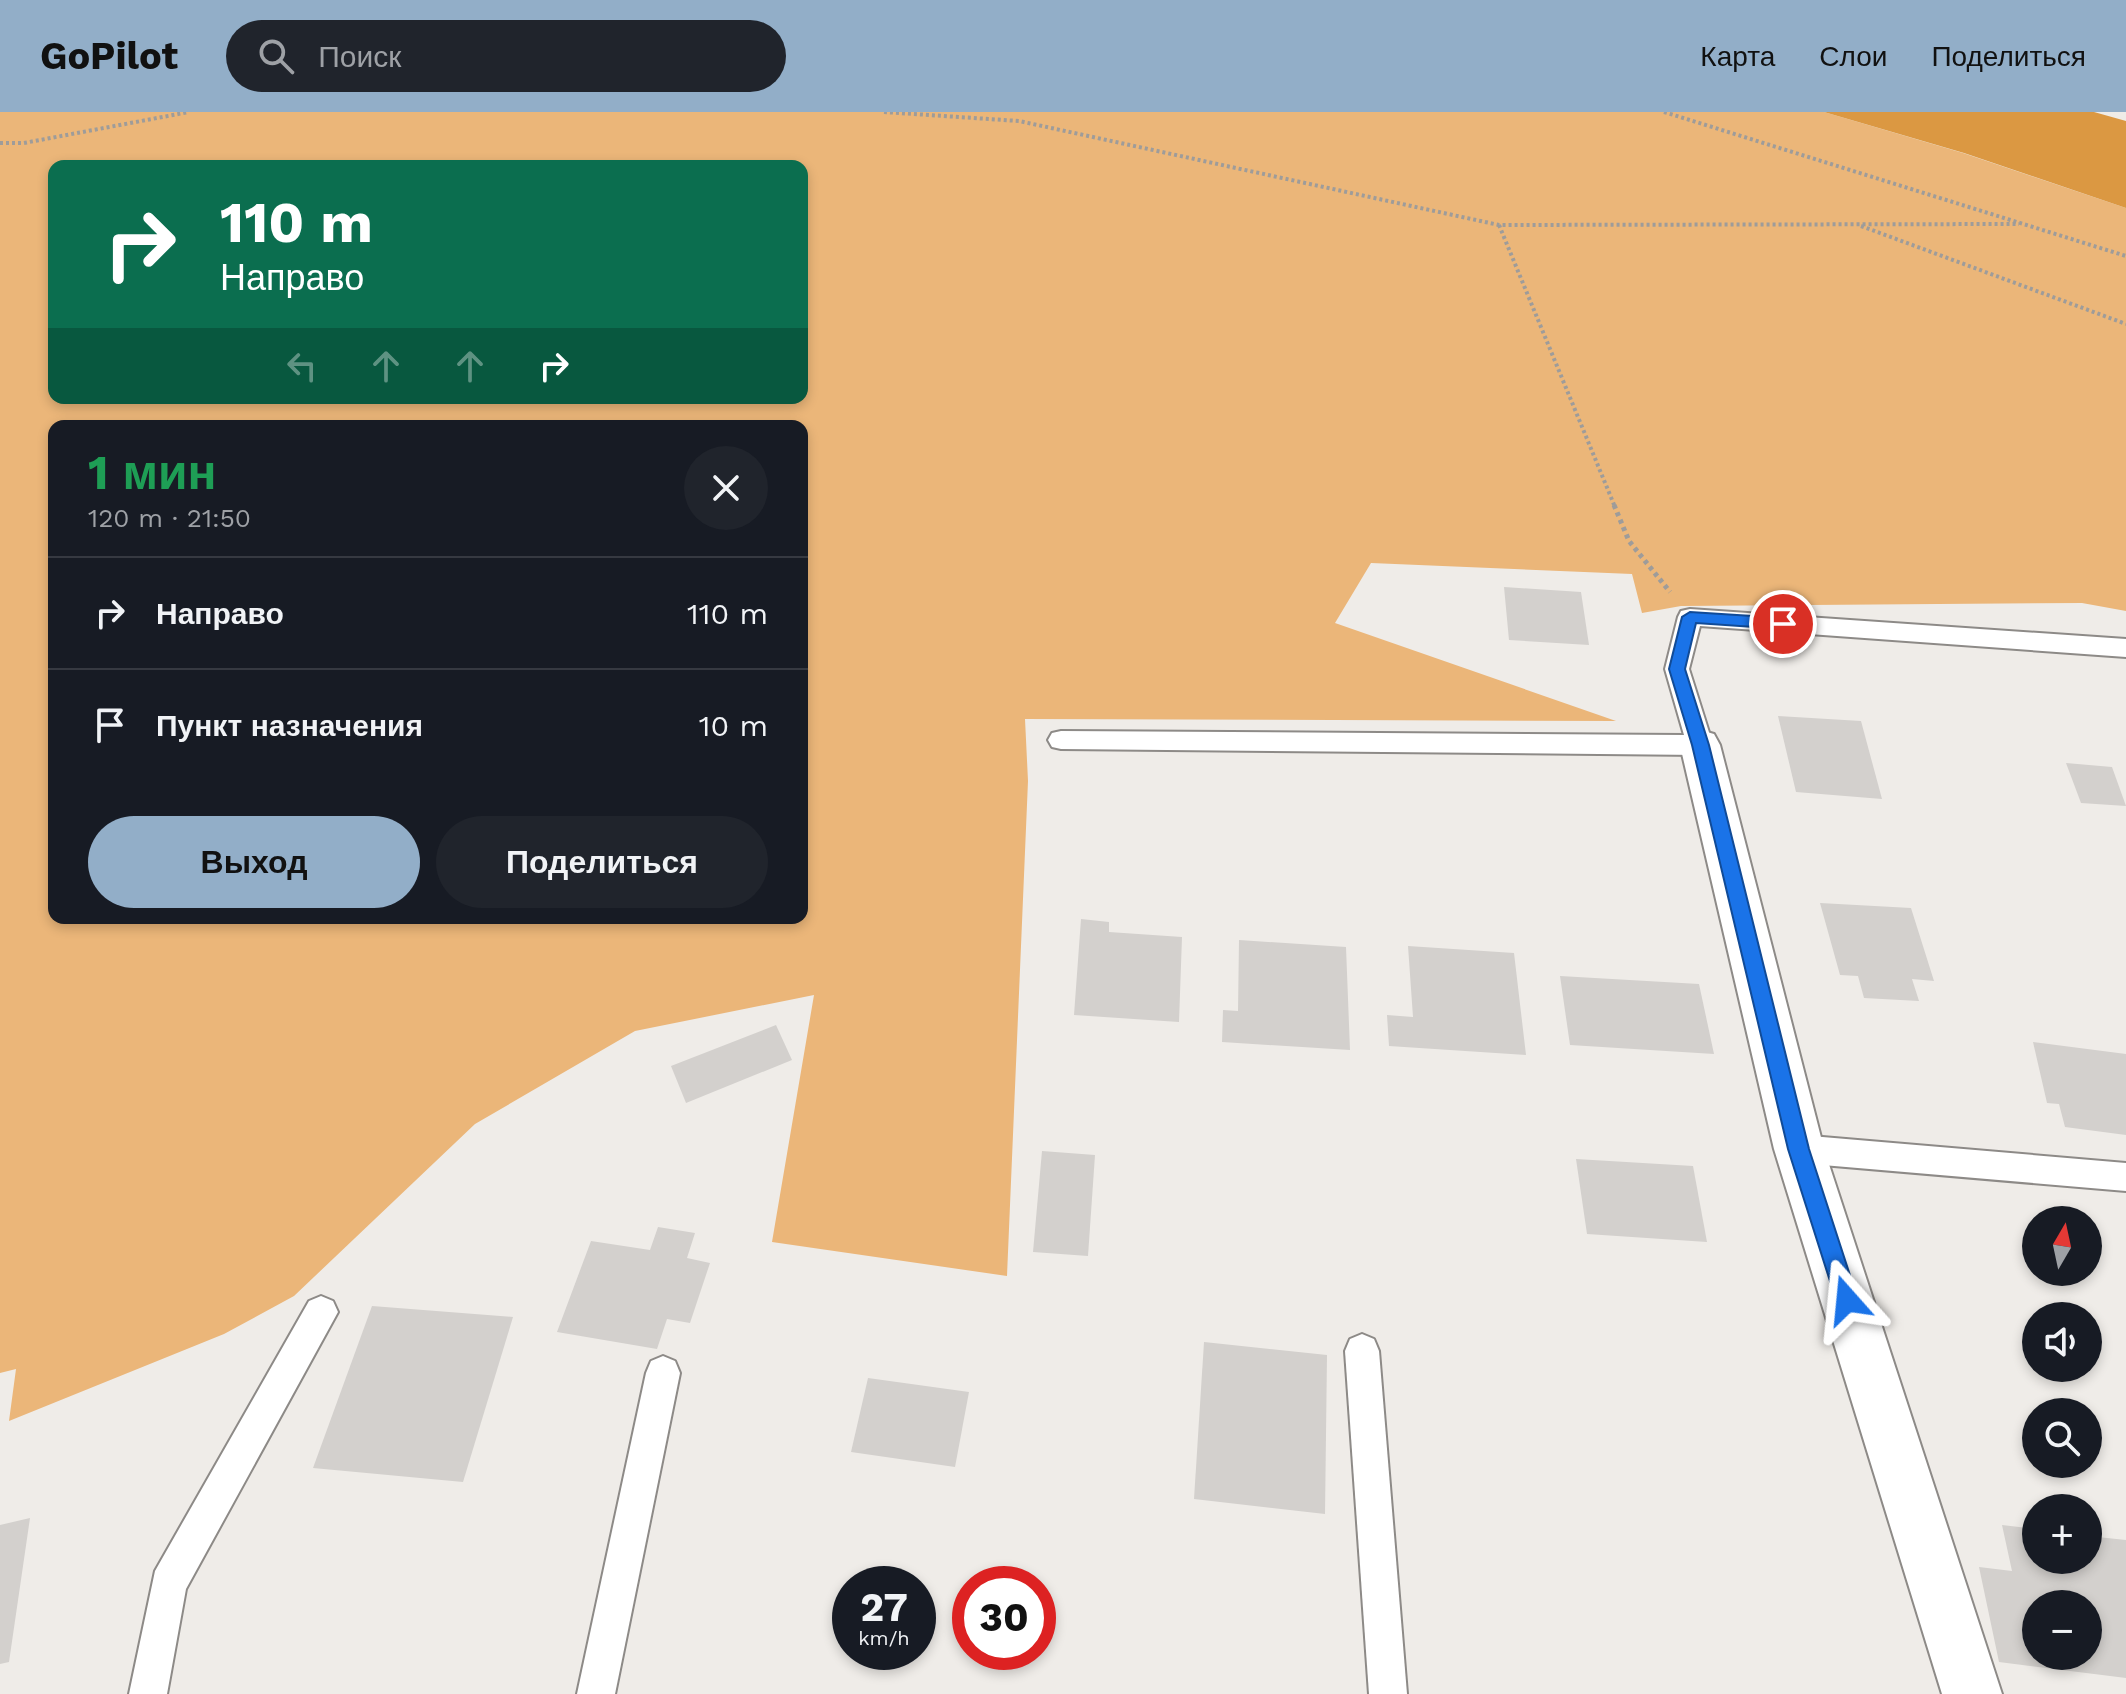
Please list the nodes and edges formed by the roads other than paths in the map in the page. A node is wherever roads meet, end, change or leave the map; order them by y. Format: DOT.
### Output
graph roads {
  1 [pos="2126,648"];
  2 [pos="1061,740"];
  3 [pos="1700,745"];
  4 [pos="1799,1149"];
  5 [pos="2126,1177"];
  6 [pos="321,1312"];
  7 [pos="1362,1351"];
  8 [pos="663,1373"];
  9 [pos="148,1694"];
  10 [pos="596,1694"];
  11 [pos="1388,1694"];
  12 [pos="1972,1694"];
  1 -- 3 [label="lane"];
  2 -- 3 [label="lane"];
  3 -- 4 [label="street"];
  4 -- 5 [label="lane"];
  4 -- 12 [label="street"];
  6 -- 9 [label="lane"];
  7 -- 11 [label="lane"];
  8 -- 10 [label="lane"];
}
